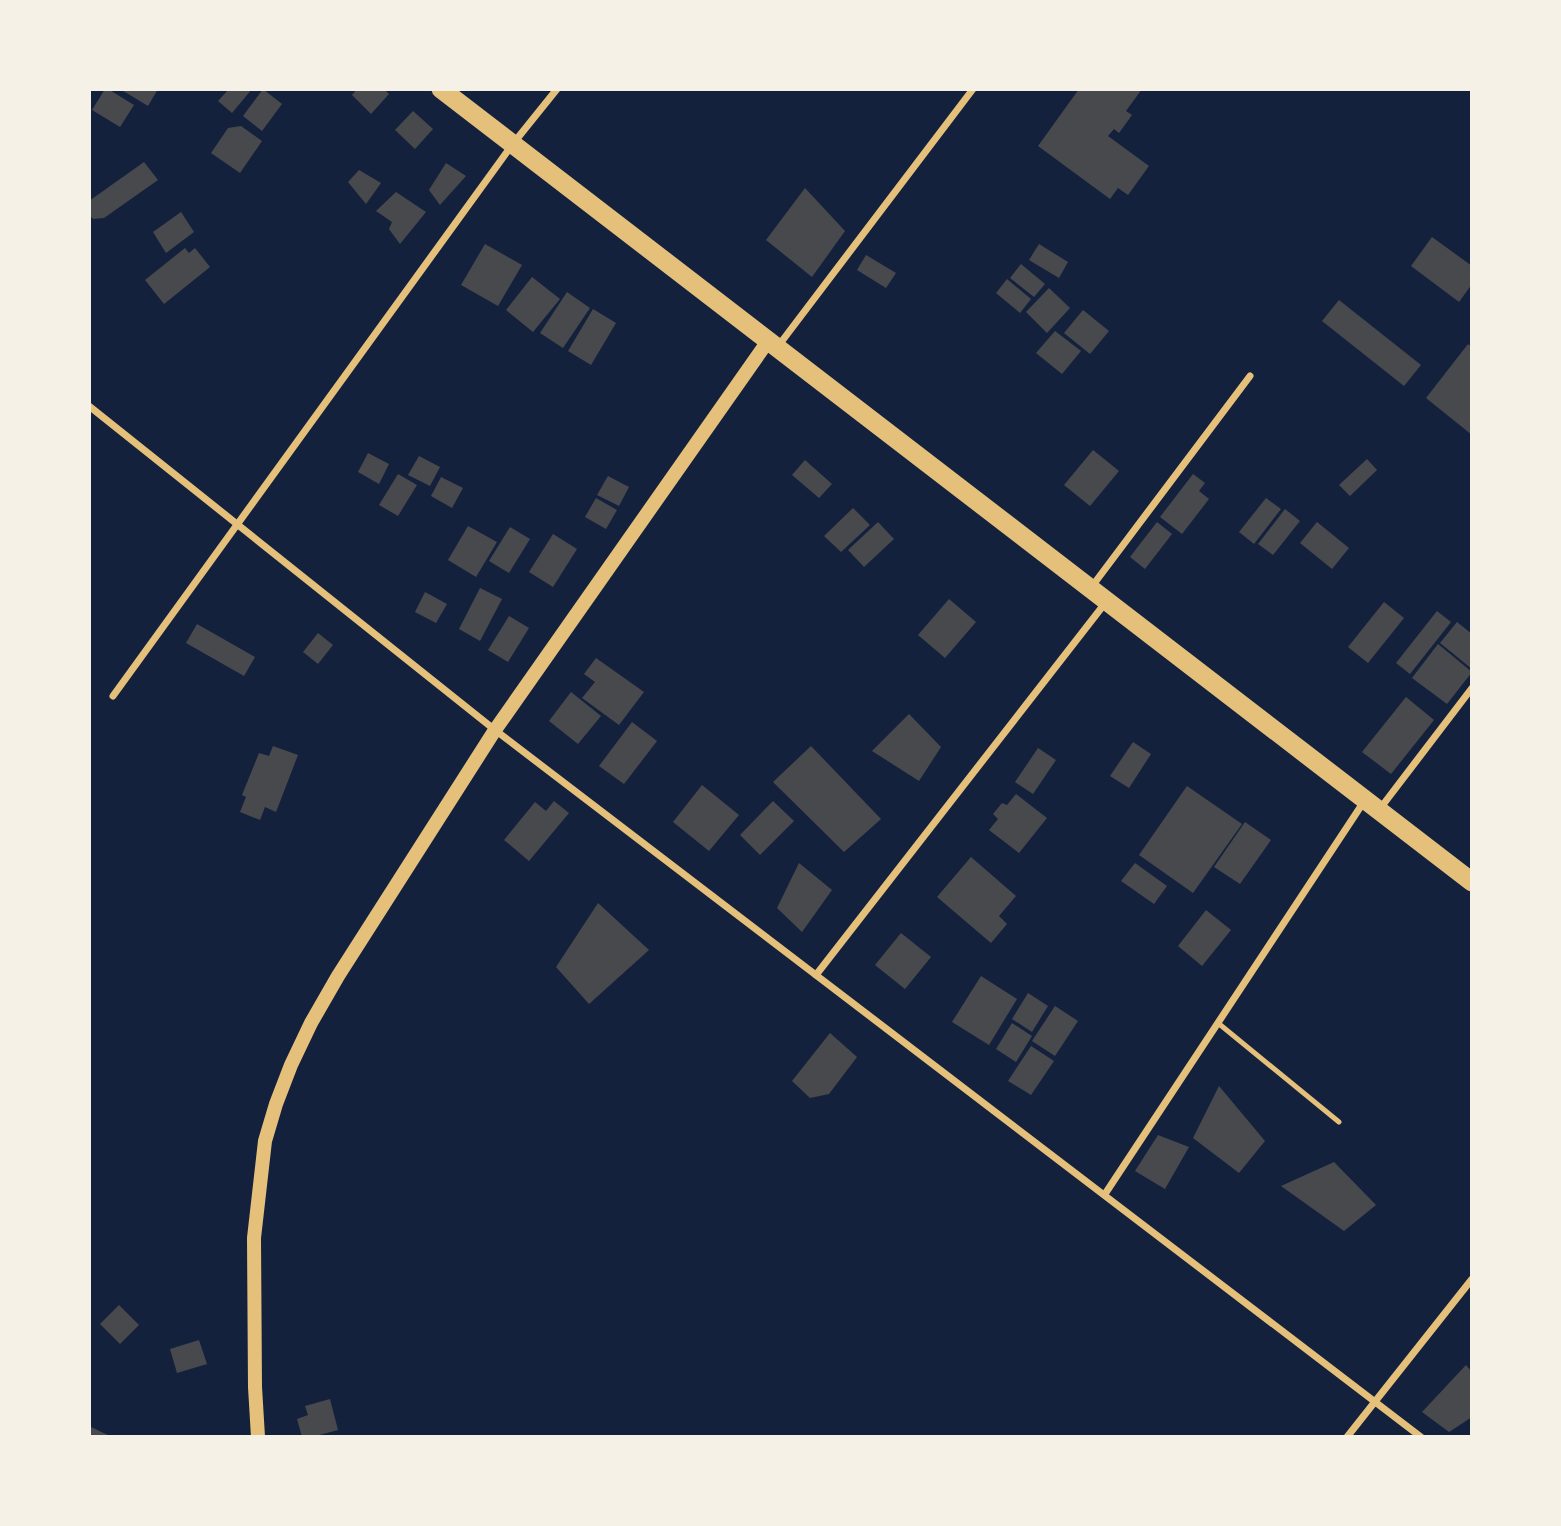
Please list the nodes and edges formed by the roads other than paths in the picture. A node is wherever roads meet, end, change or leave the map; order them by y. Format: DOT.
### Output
graph roads {
  1 [pos="441,89"];
  2 [pos="557,89"];
  3 [pos="973,89"];
  4 [pos="512,145"];
  5 [pos="772,345"];
  6 [pos="1250,376"];
  7 [pos="89,407"];
  8 [pos="237,524"];
  9 [pos="1090,589"];
  10 [pos="1107,601"];
  11 [pos="1472,688"];
  12 [pos="113,696"];
  13 [pos="495,730"];
  14 [pos="1372,805"];
  15 [pos="1472,882"];
  16 [pos="816,975"];
  17 [pos="1218,1023"];
  18 [pos="1339,1122"];
  19 [pos="1104,1194"];
  20 [pos="1472,1279"];
  21 [pos="1375,1402"];
  22 [pos="257,1437"];
  23 [pos="1347,1437"];
  24 [pos="1421,1437"];
  1 -- 4 [label="highway"];
  2 -- 4 [label="street"];
  3 -- 5 [label="street"];
  4 -- 5 [label="highway"];
  4 -- 8 [label="street"];
  5 -- 9 [label="highway"];
  5 -- 13 [label="main road"];
  6 -- 9 [label="street"];
  7 -- 8 [label="street"];
  8 -- 12 [label="street"];
  8 -- 13 [label="street"];
  9 -- 10 [label="highway"];
  10 -- 14 [label="highway"];
  10 -- 16 [label="street"];
  11 -- 14 [label="street"];
  13 -- 16 [label="street"];
  13 -- 22 [label="main road"];
  14 -- 15 [label="highway"];
  14 -- 17 [label="street"];
  16 -- 19 [label="street"];
  17 -- 18 [label="lane"];
  17 -- 19 [label="street"];
  19 -- 21 [label="street"];
  20 -- 21 [label="street"];
  21 -- 23 [label="street"];
  21 -- 24 [label="street"];
}
